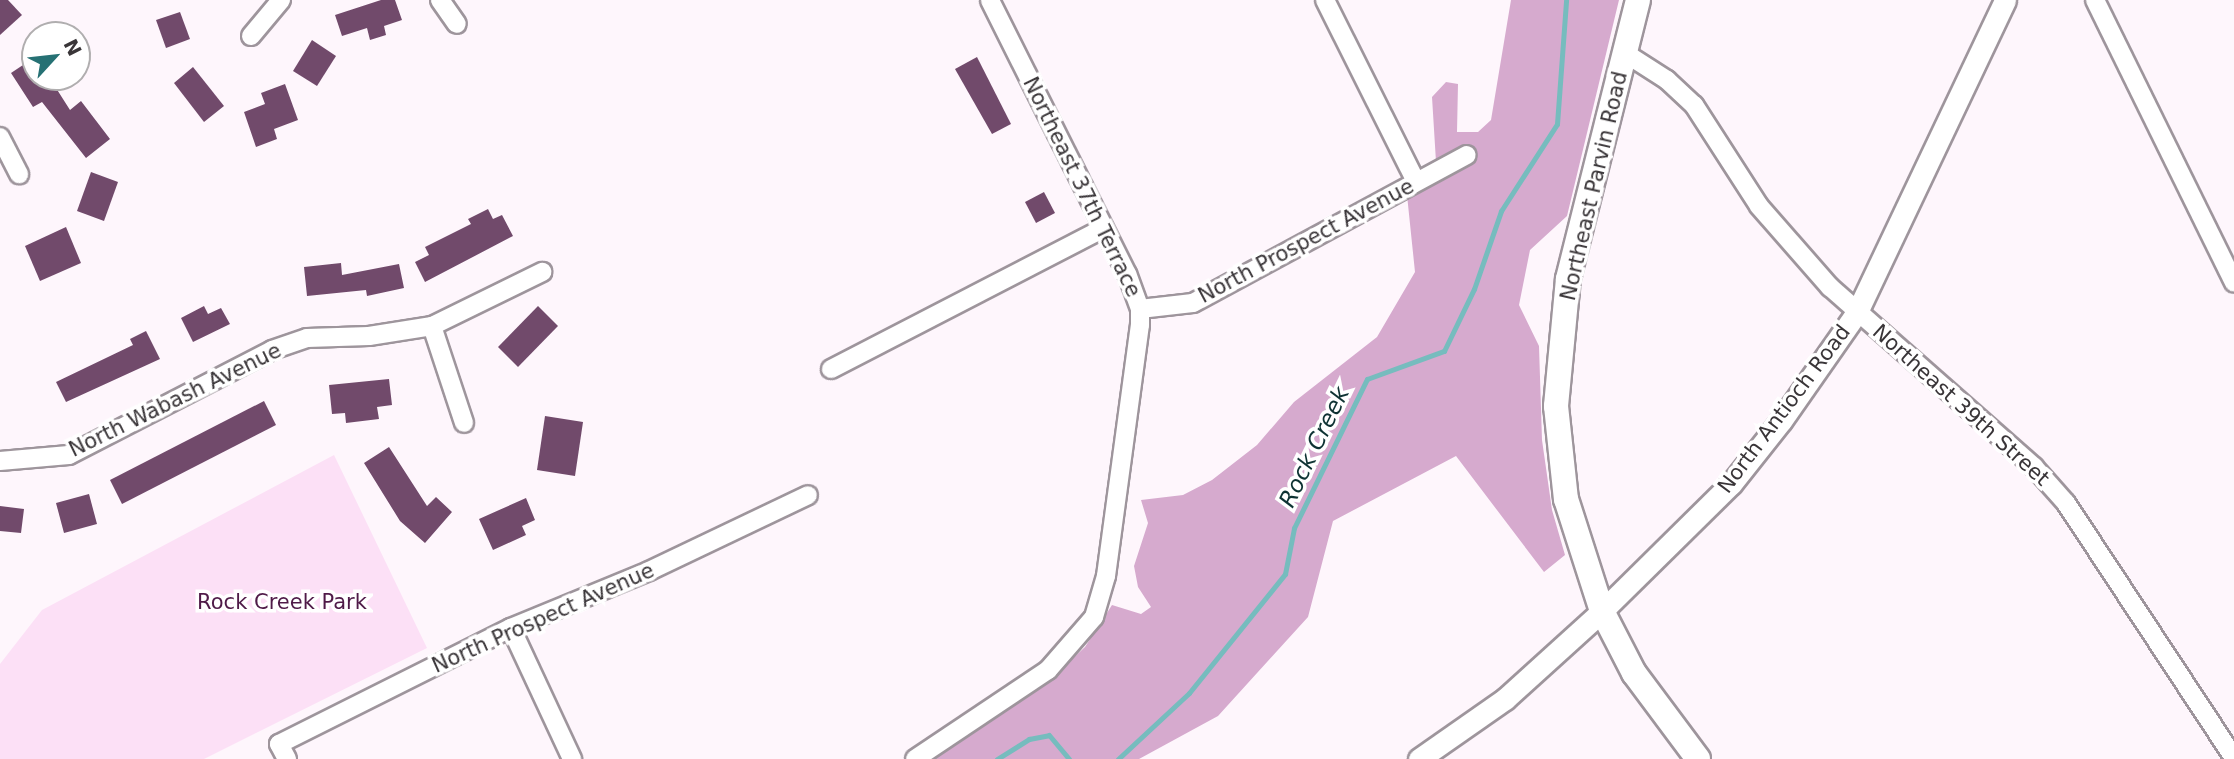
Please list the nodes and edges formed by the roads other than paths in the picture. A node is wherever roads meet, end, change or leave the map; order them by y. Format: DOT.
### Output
graph roads {
  1 [pos="281,0"];
  2 [pos="440,0"];
  3 [pos="990,0"];
  4 [pos="1325,0"];
  5 [pos="1638,0"];
  6 [pos="2004,0"];
  7 [pos="2095,0"];
  8 [pos="457,24"];
  9 [pos="251,36"];
  10 [pos="1625,53"];
  11 [pos="0,138"];
  12 [pos="1467,155"];
  13 [pos="19,174"];
  14 [pos="1416,182"];
  15 [pos="1104,228"];
  16 [pos="542,272"];
  17 [pos="2234,283"];
  18 [pos="1140,309"];
  19 [pos="1857,312"];
  20 [pos="432,326"];
  21 [pos="831,369"];
  22 [pos="464,423"];
  23 [pos="0,461"];
  24 [pos="808,495"];
  25 [pos="1602,611"];
  26 [pos="511,628"];
  27 [pos="283,752"];
  28 [pos="2234,758"];
  29 [pos="572,759"];
  30 [pos="915,759"];
  31 [pos="1419,759"];
  32 [pos="1698,759"];
  1 -- 9 [label="street"];
  2 -- 8 [label="street"];
  3 -- 15 [label="street, Northeast 37th Terrace"];
  4 -- 14 [label="street"];
  5 -- 10 [label="main road, Northeast Parvin Road"];
  6 -- 19 [label="street, North Antioch Road"];
  7 -- 17 [label="street"];
  10 -- 19 [label="street, Northeast 39th Street"];
  10 -- 25 [label="main road, Northeast Parvin Road"];
  11 -- 13 [label="street"];
  12 -- 14 [label="street, North Prospect Avenue"];
  14 -- 18 [label="street, North Prospect Avenue"];
  15 -- 18 [label="street, Northeast 37th Terrace"];
  15 -- 21 [label="street"];
  16 -- 20 [label="street, North Wabash Avenue"];
  18 -- 30 [label="street, Northeast 37th Terrace"];
  19 -- 25 [label="street, North Antioch Road"];
  19 -- 28 [label="street, Northeast 39th Street"];
  20 -- 22 [label="street"];
  20 -- 23 [label="street, North Wabash Avenue"];
  24 -- 26 [label="street, North Prospect Avenue"];
  25 -- 31 [label="street, North Antioch Road"];
  25 -- 32 [label="main road, Northeast Parvin Road"];
  26 -- 27 [label="street, North Prospect Avenue"];
  26 -- 29 [label="street"];
}
